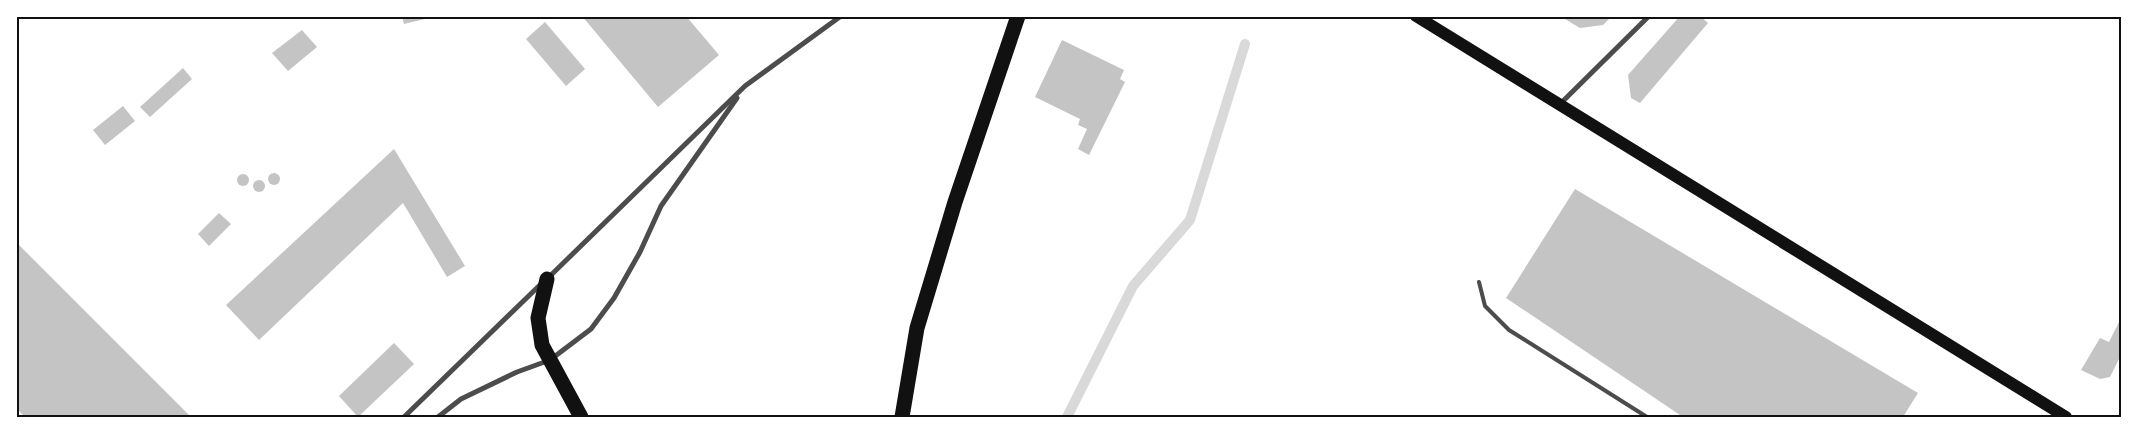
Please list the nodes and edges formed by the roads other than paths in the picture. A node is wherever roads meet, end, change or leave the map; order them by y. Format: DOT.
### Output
graph roads {
  1 [pos="841,16"];
  2 [pos="1018,16"];
  3 [pos="1416,16"];
  4 [pos="1648,16"];
  5 [pos="745,86"];
  6 [pos="1558,105"];
  7 [pos="547,279"];
  8 [pos="1479,282"];
  9 [pos="550,360"];
  10 [pos="404,417"];
  11 [pos="438,417"];
  12 [pos="581,417"];
  13 [pos="902,417"];
  14 [pos="1647,417"];
  15 [pos="2066,417"];
  1 -- 5 [label="street"];
  2 -- 13 [label="highway"];
  3 -- 6 [label="main road"];
  4 -- 6 [label="street"];
  5 -- 7 [label="street"];
  5 -- 9 [label="street"];
  6 -- 15 [label="main road"];
  7 -- 9 [label="highway"];
  7 -- 10 [label="street"];
  8 -- 14 [label="lane"];
  9 -- 11 [label="street"];
  9 -- 12 [label="highway"];
}
